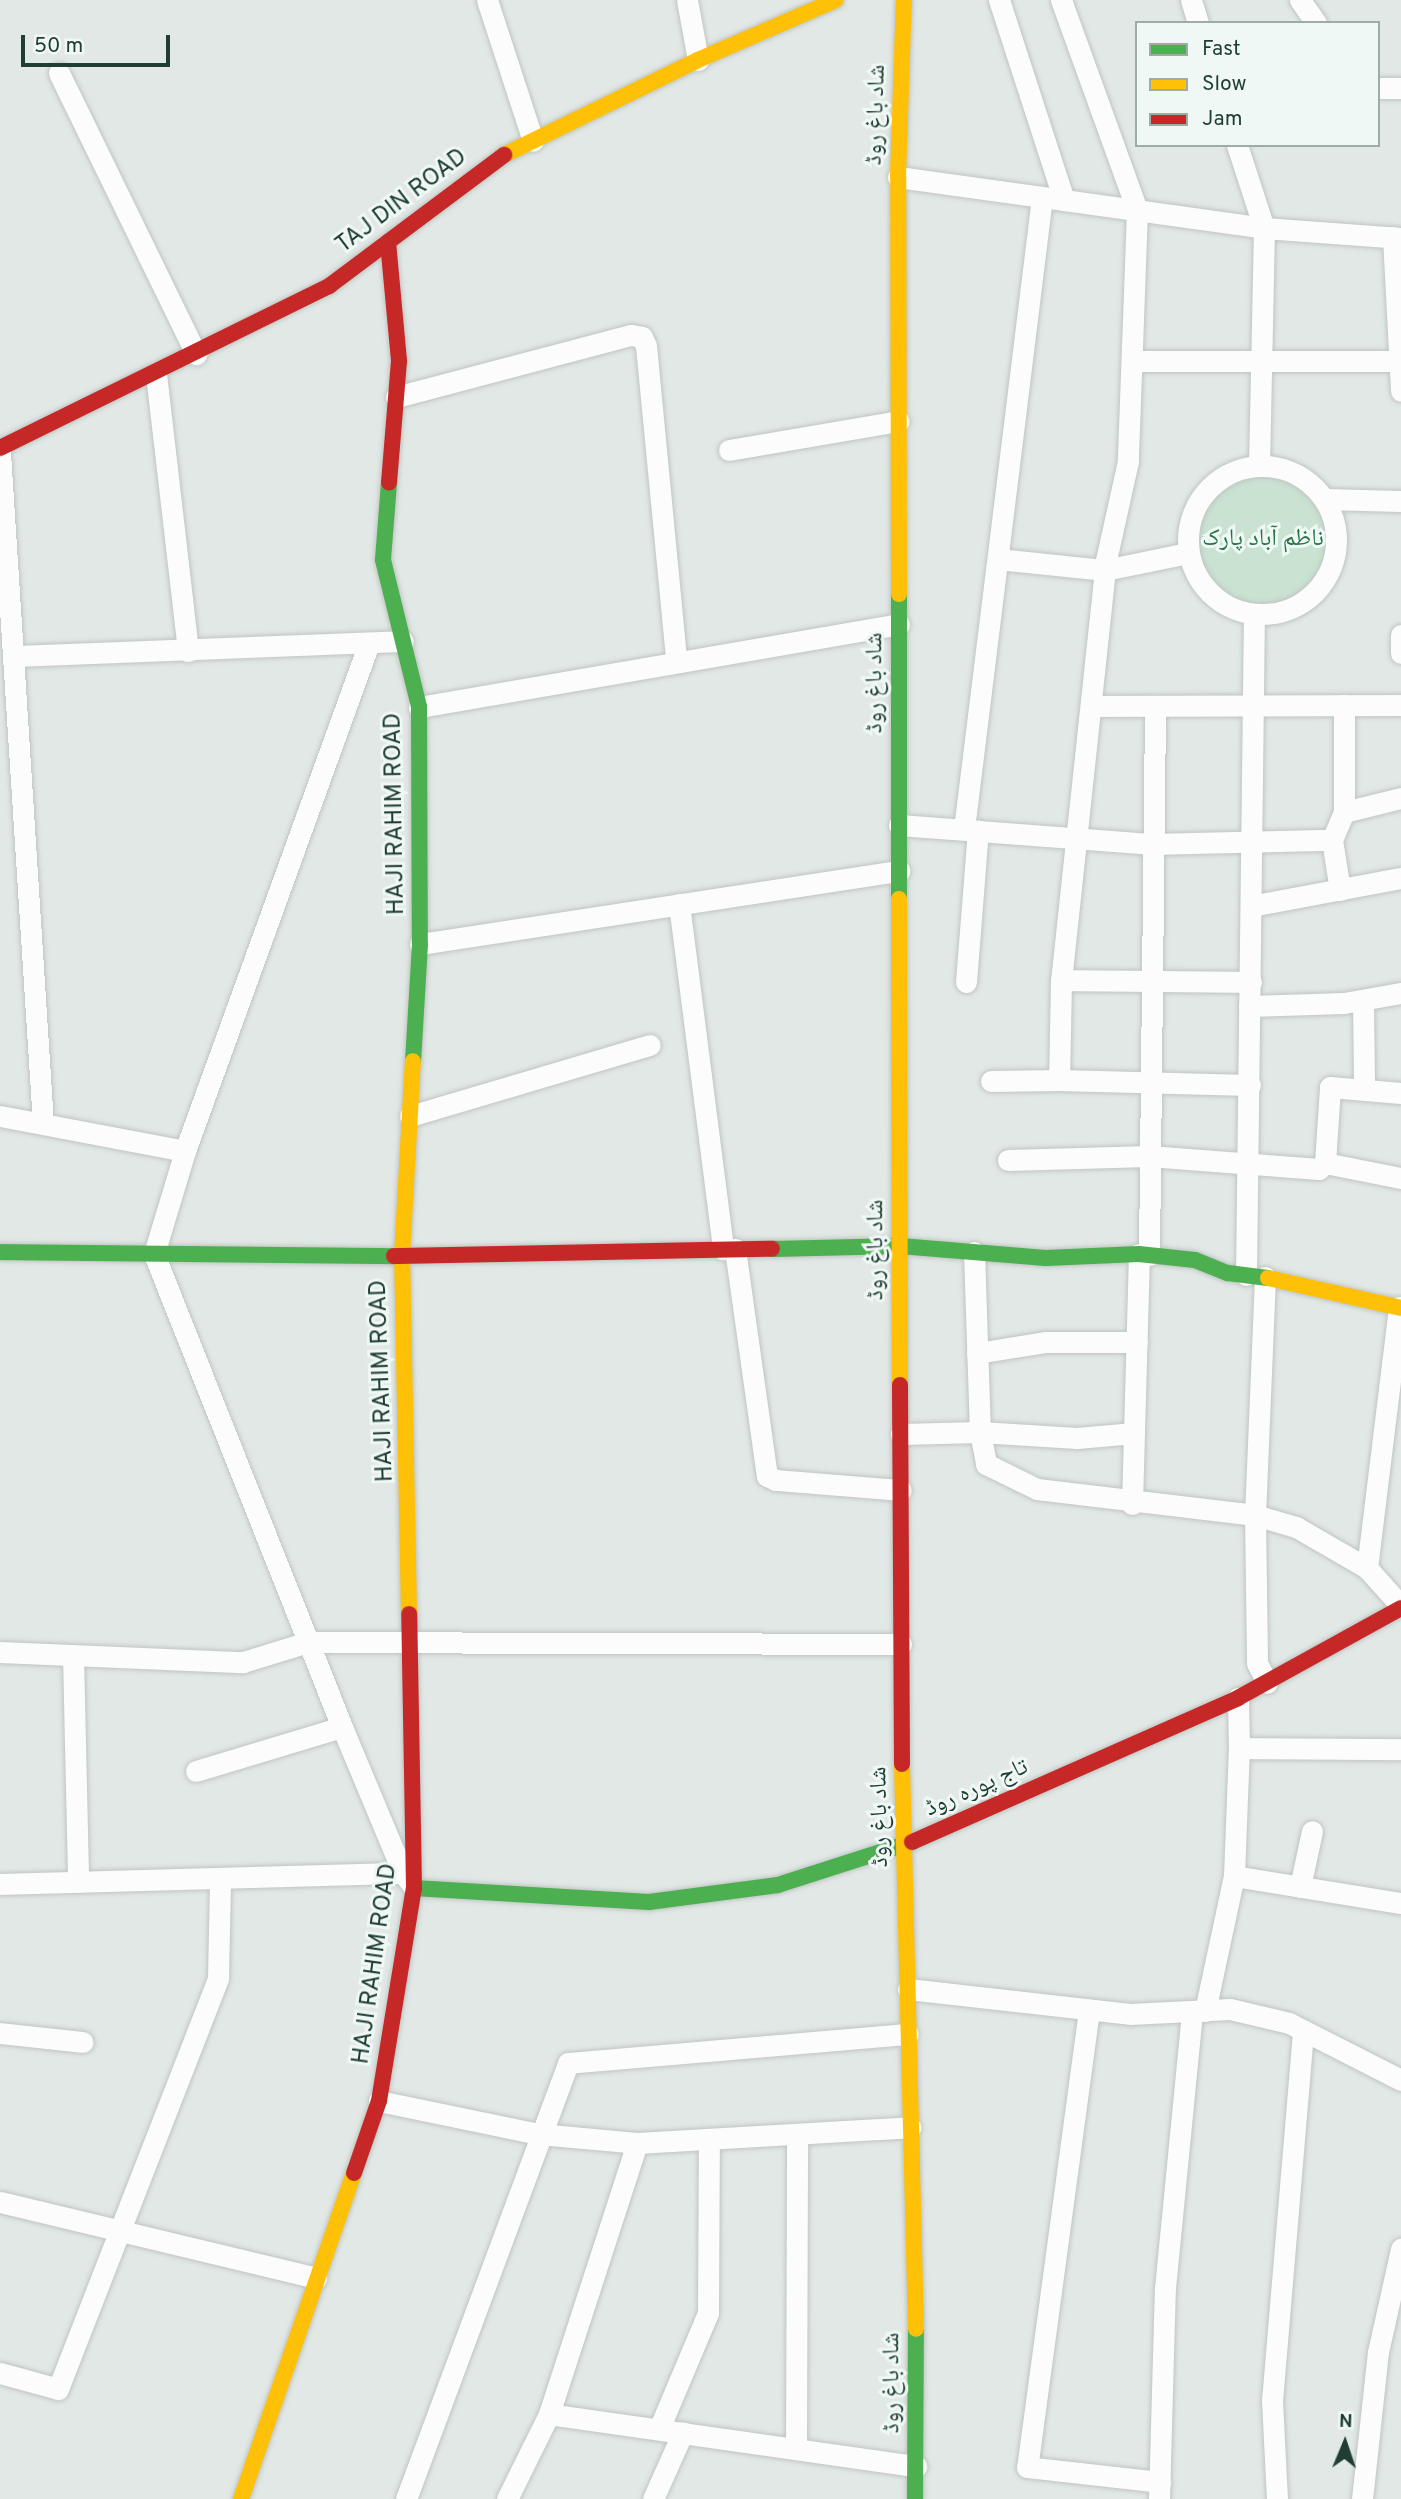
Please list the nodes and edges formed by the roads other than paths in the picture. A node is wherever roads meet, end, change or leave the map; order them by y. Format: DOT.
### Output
graph roads {
  1 [pos="487,0"];
  2 [pos="687,0"];
  3 [pos="836,0"];
  4 [pos="904,0"];
  5 [pos="999,0"];
  6 [pos="1061,0"];
  7 [pos="1191,0"];
  8 [pos="1300,0"];
  9 [pos="1197,21"];
  10 [pos="1315,21"];
  11 [pos="698,60"];
  12 [pos="59,73"];
  13 [pos="1380,88"];
  14 [pos="1401,88"];
  15 [pos="533,141"];
  16 [pos="1238,147"];
  17 [pos="898,177"];
  18 [pos="1053,199"];
  19 [pos="1137,210"];
  20 [pos="1264,228"];
  21 [pos="1397,238"];
  22 [pos="388,242"];
  23 [pos="196,354"];
  24 [pos="1132,360"];
  25 [pos="1261,361"];
  26 [pos="1399,361"];
  27 [pos="156,374"];
  28 [pos="1401,391"];
  29 [pos="396,397"];
  30 [pos="899,421"];
  31 [pos="0,450"];
  32 [pos="729,450"];
  33 [pos="1259,465"];
  34 [pos="1325,499"];
  35 [pos="1401,501"];
  36 [pos="1188,553"];
  37 [pos="998,559"];
  38 [pos="1105,570"];
  39 [pos="1254,614"];
  40 [pos="899,624"];
  41 [pos="1401,635"];
  42 [pos="403,641"];
  43 [pos="369,643"];
  44 [pos="188,652"];
  45 [pos="1401,653"];
  46 [pos="13,656"];
  47 [pos="676,660"];
  48 [pos="1092,705"];
  49 [pos="1344,705"];
  50 [pos="1401,705"];
  51 [pos="1154,706"];
  52 [pos="1254,706"];
  53 [pos="419,707"];
  54 [pos="1401,797"];
  55 [pos="1344,813"];
  56 [pos="899,825"];
  57 [pos="971,830"];
  58 [pos="1077,840"];
  59 [pos="1332,840"];
  60 [pos="1150,844"];
  61 [pos="1252,844"];
  62 [pos="899,871"];
  63 [pos="1401,878"];
  64 [pos="1340,890"];
  65 [pos="679,904"];
  66 [pos="1251,906"];
  67 [pos="420,944"];
  68 [pos="1061,980"];
  69 [pos="966,982"];
  70 [pos="1149,982"];
  71 [pos="1251,982"];
  72 [pos="1401,993"];
  73 [pos="1363,1000"];
  74 [pos="1249,1006"];
  75 [pos="650,1045"];
  76 [pos="1059,1080"];
  77 [pos="991,1081"];
  78 [pos="1149,1083"];
  79 [pos="1251,1086"];
  80 [pos="1364,1088"];
  81 [pos="1401,1093"];
  82 [pos="0,1116"];
  83 [pos="410,1116"];
  84 [pos="43,1123"];
  85 [pos="184,1151"];
  86 [pos="1149,1156"];
  87 [pos="1008,1160"];
  88 [pos="1325,1163"];
  89 [pos="1250,1165"];
  90 [pos="1401,1178"];
  91 [pos="900,1246"];
  92 [pos="729,1249"];
  93 [pos="0,1252"];
  94 [pos="974,1252"];
  95 [pos="154,1254"];
  96 [pos="1144,1254"];
  97 [pos="402,1256"];
  98 [pos="1255,1276"];
  99 [pos="1400,1307"];
  100 [pos="1137,1342"];
  101 [pos="977,1353"];
  102 [pos="980,1432"];
  103 [pos="1134,1433"];
  104 [pos="901,1434"];
  105 [pos="901,1490"];
  106 [pos="1132,1504"];
  107 [pos="1255,1515"];
  108 [pos="1367,1568"];
  109 [pos="1401,1607"];
  110 [pos="308,1642"];
  111 [pos="413,1643"];
  112 [pos="901,1644"];
  113 [pos="0,1652"];
  114 [pos="73,1655"];
  115 [pos="1267,1683"];
  116 [pos="1238,1698"];
  117 [pos="342,1727"];
  118 [pos="1240,1748"];
  119 [pos="1401,1749"];
  120 [pos="196,1772"];
  121 [pos="1312,1831"];
  122 [pos="904,1845"];
  123 [pos="1234,1876"];
  124 [pos="220,1879"];
  125 [pos="408,1880"];
  126 [pos="78,1882"];
  127 [pos="0,1884"];
  128 [pos="1300,1887"];
  129 [pos="1401,1903"];
  130 [pos="908,1989"];
  131 [pos="1090,2010"];
  132 [pos="1199,2011"];
  133 [pos="1303,2030"];
  134 [pos="0,2033"];
  135 [pos="908,2034"];
  136 [pos="83,2042"];
  137 [pos="1401,2080"];
  138 [pos="379,2101"];
  139 [pos="911,2127"];
  140 [pos="540,2134"];
  141 [pos="797,2134"];
  142 [pos="709,2141"];
  143 [pos="637,2143"];
  144 [pos="0,2202"];
  145 [pos="119,2230"];
  146 [pos="1401,2249"];
  147 [pos="316,2278"];
  148 [pos="0,2373"];
  149 [pos="549,2414"];
  150 [pos="659,2429"];
  151 [pos="683,2432"];
  152 [pos="796,2447"];
  153 [pos="916,2466"];
  154 [pos="1160,2491"];
  155 [pos="241,2499"];
  156 [pos="406,2499"];
  157 [pos="507,2499"];
  158 [pos="653,2499"];
  159 [pos="915,2499"];
  160 [pos="1277,2499"];
  161 [pos="1362,2499"];
  1 -- 15 [label="street"];
  2 -- 11 [label="street"];
  3 -- 11 [label="main road, TAJ DIN ROAD"];
  4 -- 17 [label="main road, شاد باغ روڈ"];
  5 -- 18 [label="street"];
  6 -- 19 [label="street"];
  7 -- 9 [label="street"];
  8 -- 10 [label="street"];
  11 -- 15 [label="main road, TAJ DIN ROAD"];
  12 -- 23 [label="street"];
  13 -- 14 [label="street"];
  15 -- 22 [label="main road, TAJ DIN ROAD"];
  16 -- 20 [label="street"];
  17 -- 18 [label="street"];
  17 -- 30 [label="main road, شاد باغ روڈ"];
  18 -- 19 [label="street"];
  18 -- 37 [label="street"];
  19 -- 20 [label="street"];
  19 -- 24 [label="street"];
  20 -- 21 [label="street"];
  20 -- 25 [label="street"];
  21 -- 26 [label="street"];
  22 -- 23 [label="main road, TAJ DIN ROAD"];
  22 -- 29 [label="main road, HAJI RAHIM ROAD"];
  23 -- 27 [label="main road, TAJ DIN ROAD"];
  24 -- 25 [label="street"];
  24 -- 38 [label="street"];
  25 -- 26 [label="street"];
  25 -- 33 [label="street"];
  26 -- 28 [label="street"];
  27 -- 31 [label="main road, TAJ DIN ROAD"];
  27 -- 44 [label="street"];
  29 -- 42 [label="main road, HAJI RAHIM ROAD"];
  29 -- 47 [label="street"];
  30 -- 32 [label="street"];
  30 -- 40 [label="main road, شاد باغ روڈ"];
  31 -- 46 [label="street"];
  33 -- 34 [label="street"];
  33 -- 36 [label="street"];
  34 -- 35 [label="street"];
  34 -- 39 [label="street"];
  36 -- 38 [label="street"];
  36 -- 39 [label="street"];
  37 -- 38 [label="street"];
  37 -- 57 [label="street"];
  38 -- 48 [label="street"];
  39 -- 52 [label="street"];
  40 -- 47 [label="street"];
  40 -- 56 [label="main road, شاد باغ روڈ"];
  41 -- 45 [label="street"];
  42 -- 43 [label="street"];
  42 -- 53 [label="main road, HAJI RAHIM ROAD"];
  43 -- 44 [label="street"];
  43 -- 85 [label="street"];
  44 -- 46 [label="street"];
  46 -- 84 [label="street"];
  47 -- 53 [label="street"];
  48 -- 51 [label="street"];
  48 -- 58 [label="street"];
  49 -- 50 [label="street"];
  49 -- 52 [label="street"];
  49 -- 55 [label="street"];
  51 -- 52 [label="street"];
  51 -- 60 [label="street"];
  52 -- 61 [label="street"];
  53 -- 67 [label="main road, HAJI RAHIM ROAD"];
  54 -- 55 [label="street"];
  55 -- 59 [label="street"];
  56 -- 57 [label="street"];
  56 -- 62 [label="main road, شاد باغ روڈ"];
  57 -- 58 [label="street"];
  57 -- 69 [label="street"];
  58 -- 60 [label="street"];
  58 -- 68 [label="street"];
  59 -- 61 [label="street"];
  59 -- 64 [label="street"];
  60 -- 61 [label="street"];
  60 -- 70 [label="street"];
  61 -- 66 [label="street"];
  62 -- 65 [label="street"];
  62 -- 91 [label="main road, شاد باغ روڈ"];
  63 -- 64 [label="street"];
  64 -- 66 [label="street"];
  65 -- 67 [label="street"];
  65 -- 92 [label="street"];
  66 -- 71 [label="street"];
  67 -- 83 [label="main road, HAJI RAHIM ROAD"];
  68 -- 70 [label="street"];
  68 -- 76 [label="street"];
  70 -- 71 [label="street"];
  70 -- 78 [label="street"];
  71 -- 74 [label="street"];
  72 -- 73 [label="street"];
  73 -- 74 [label="street"];
  73 -- 80 [label="street"];
  74 -- 79 [label="street"];
  75 -- 83 [label="street"];
  76 -- 77 [label="street"];
  76 -- 78 [label="street"];
  78 -- 79 [label="street"];
  78 -- 86 [label="street"];
  79 -- 89 [label="street"];
  80 -- 81 [label="street"];
  80 -- 88 [label="street"];
  82 -- 84 [label="street"];
  83 -- 97 [label="main road, HAJI RAHIM ROAD"];
  84 -- 85 [label="street"];
  85 -- 95 [label="street"];
  86 -- 87 [label="street"];
  86 -- 89 [label="street"];
  86 -- 96 [label="street"];
  88 -- 89 [label="street"];
  88 -- 90 [label="street"];
  89 -- 98 [label="street"];
  91 -- 92 [label="main road"];
  91 -- 94 [label="main road"];
  91 -- 104 [label="main road, شاد باغ روڈ"];
  92 -- 97 [label="main road"];
  92 -- 105 [label="street"];
  93 -- 95 [label="main road"];
  94 -- 96 [label="main road"];
  94 -- 101 [label="street"];
  95 -- 97 [label="main road"];
  95 -- 110 [label="street"];
  96 -- 98 [label="main road"];
  96 -- 100 [label="street"];
  97 -- 111 [label="main road, HAJI RAHIM ROAD"];
  98 -- 99 [label="main road"];
  98 -- 107 [label="street"];
  99 -- 108 [label="street"];
  100 -- 101 [label="street"];
  100 -- 103 [label="street"];
  101 -- 102 [label="street"];
  102 -- 103 [label="street"];
  102 -- 104 [label="street"];
  102 -- 106 [label="street"];
  103 -- 106 [label="street"];
  104 -- 105 [label="main road, شاد باغ روڈ"];
  105 -- 112 [label="main road, شاد باغ روڈ"];
  106 -- 107 [label="street"];
  107 -- 108 [label="street"];
  107 -- 115 [label="street"];
  108 -- 109 [label="street"];
  109 -- 115 [label="main road, تاج پورہ روڈ"];
  110 -- 111 [label="street"];
  110 -- 114 [label="street"];
  110 -- 117 [label="street"];
  111 -- 112 [label="street"];
  111 -- 125 [label="main road, HAJI RAHIM ROAD"];
  112 -- 122 [label="main road, شاد باغ روڈ"];
  113 -- 114 [label="street"];
  114 -- 126 [label="street"];
  115 -- 116 [label="main road, تاج پورہ روڈ"];
  116 -- 118 [label="street"];
  116 -- 122 [label="main road, تاج پورہ روڈ"];
  117 -- 120 [label="street"];
  117 -- 125 [label="street"];
  118 -- 119 [label="street"];
  118 -- 123 [label="street"];
  121 -- 128 [label="street"];
  122 -- 125 [label="main road, تاج پورہ روڈ"];
  122 -- 130 [label="main road, شاد باغ روڈ"];
  123 -- 128 [label="street"];
  123 -- 132 [label="street"];
  124 -- 125 [label="street"];
  124 -- 126 [label="street"];
  124 -- 145 [label="street"];
  125 -- 138 [label="main road, HAJI RAHIM ROAD"];
  126 -- 127 [label="street"];
  128 -- 129 [label="street"];
  130 -- 131 [label="street"];
  130 -- 135 [label="main road, شاد باغ روڈ"];
  131 -- 132 [label="street"];
  131 -- 154 [label="street"];
  132 -- 133 [label="street"];
  132 -- 154 [label="street"];
  133 -- 137 [label="street"];
  133 -- 160 [label="street"];
  134 -- 136 [label="street"];
  135 -- 139 [label="main road, شاد باغ روڈ"];
  135 -- 140 [label="street"];
  138 -- 140 [label="street"];
  138 -- 147 [label="main road, HAJI RAHIM ROAD"];
  139 -- 141 [label="street"];
  139 -- 153 [label="main road, شاد باغ روڈ"];
  140 -- 143 [label="street"];
  140 -- 156 [label="street"];
  141 -- 142 [label="street"];
  141 -- 152 [label="street"];
  142 -- 143 [label="street"];
  142 -- 150 [label="street"];
  143 -- 149 [label="street"];
  144 -- 145 [label="street"];
  145 -- 147 [label="street"];
  145 -- 148 [label="street"];
  146 -- 161 [label="street"];
  147 -- 155 [label="main road, HAJI RAHIM ROAD"];
  149 -- 150 [label="street"];
  149 -- 157 [label="street"];
  150 -- 151 [label="street"];
  151 -- 152 [label="street"];
  151 -- 158 [label="street"];
  152 -- 153 [label="street"];
  153 -- 159 [label="main road, شاد باغ روڈ"];
}
